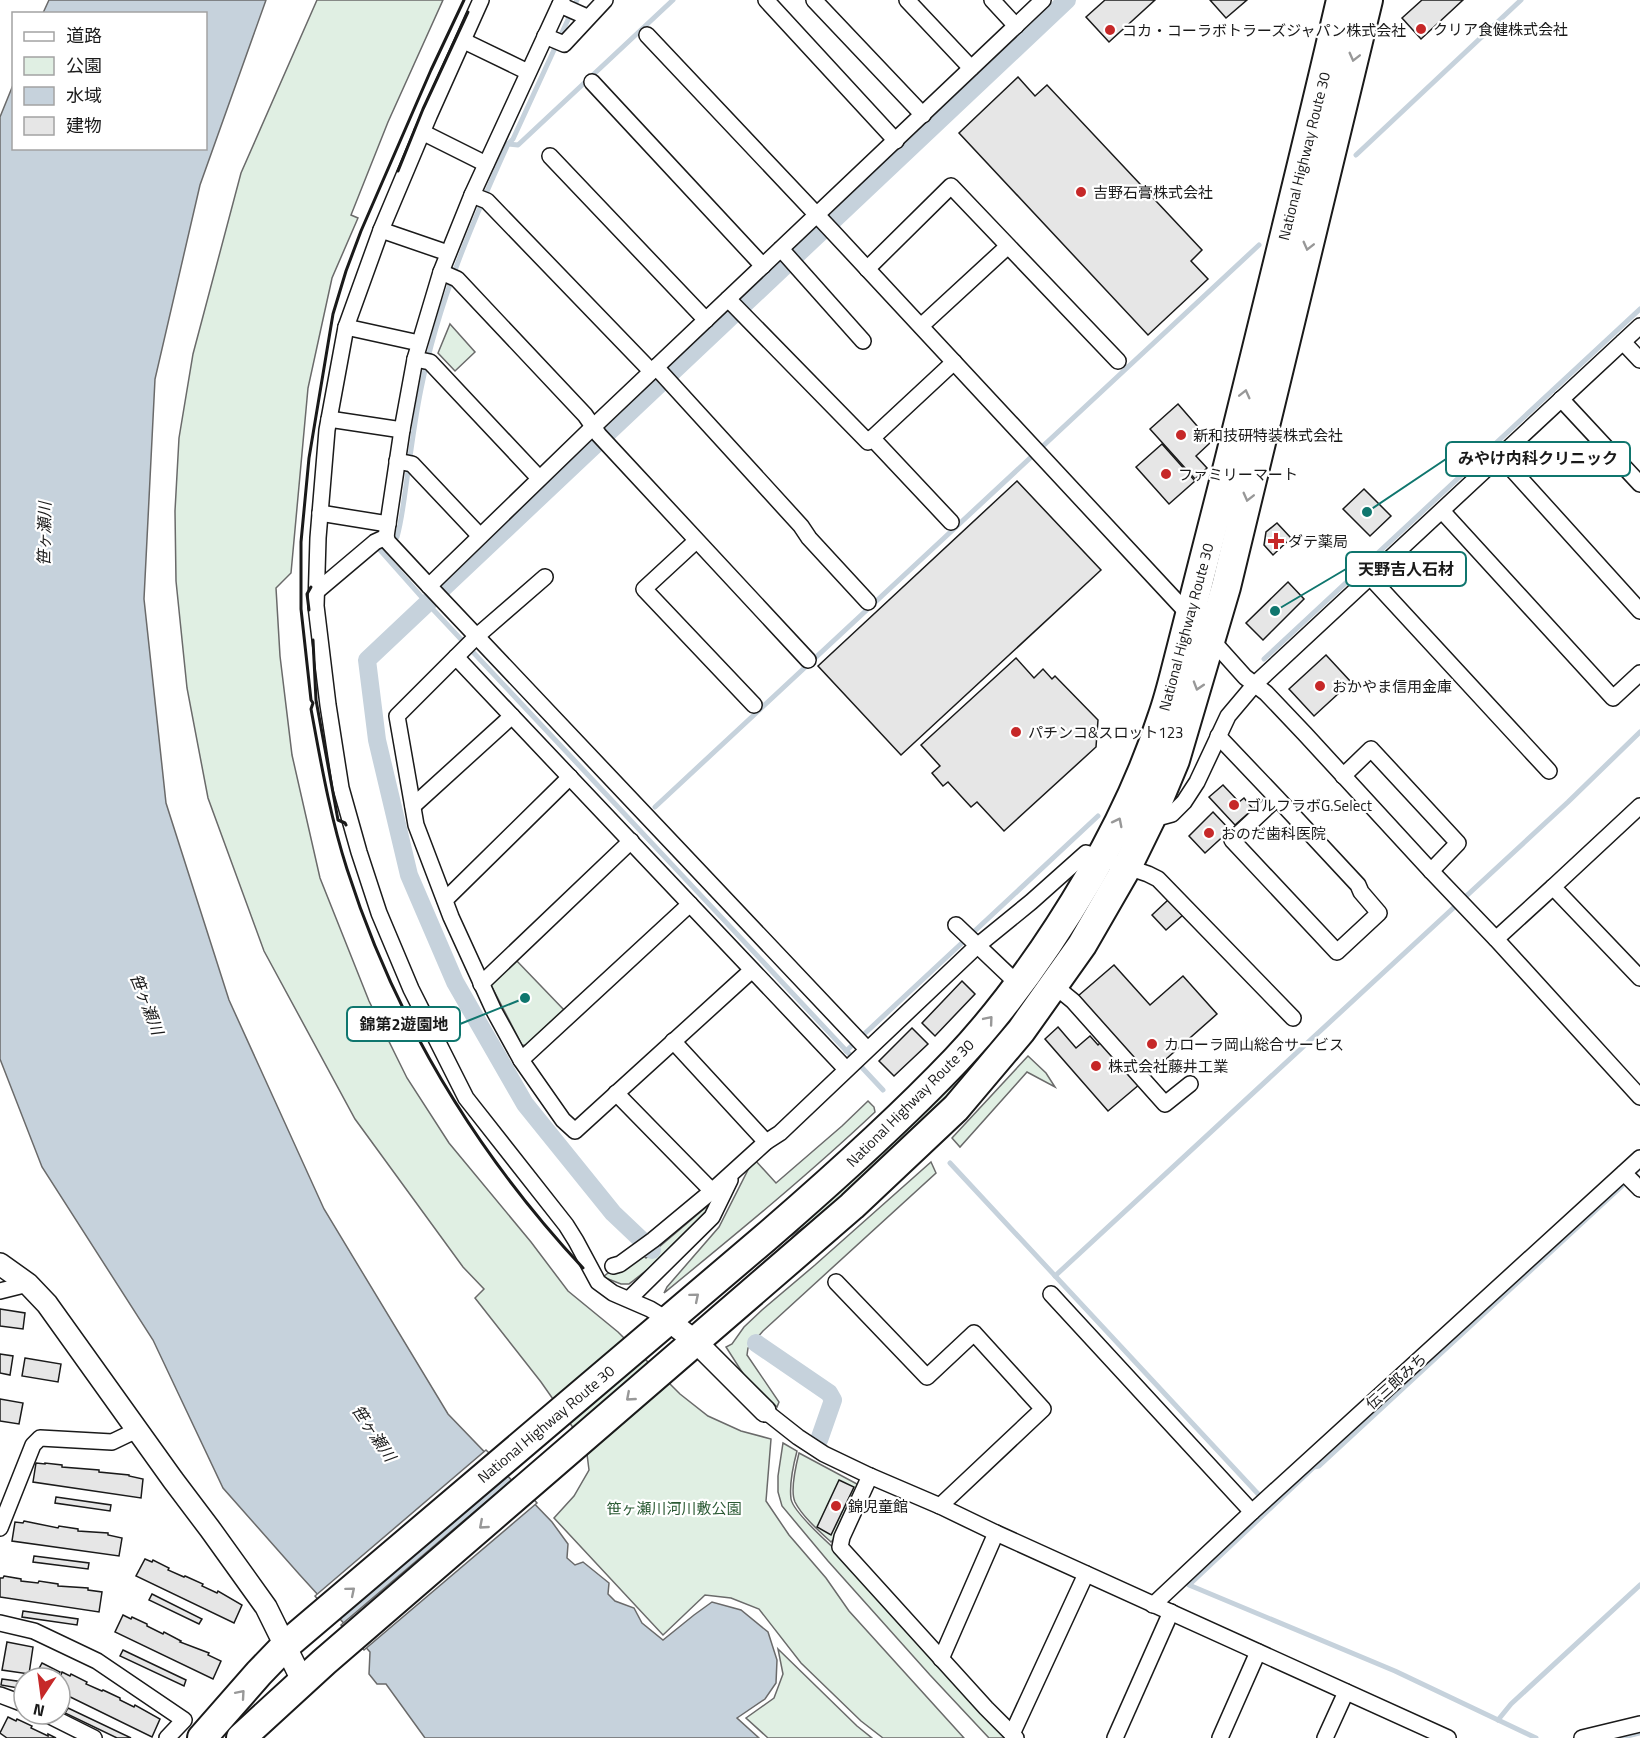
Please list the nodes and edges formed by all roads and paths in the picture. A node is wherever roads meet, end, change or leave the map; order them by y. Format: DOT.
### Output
graph roads {
  1 [pos="482,0"];
  2 [pos="605,0"];
  3 [pos="766,0"];
  4 [pos="814,0"];
  5 [pos="907,0"];
  6 [pos="992,0"];
  7 [pos="1043,0"];
  8 [pos="1341,0"];
  9 [pos="1368,0"];
  10 [pos="571,9"];
  11 [pos="1016,26"];
  12 [pos="647,35"];
  13 [pos="553,39"];
  14 [pos="464,41"];
  15 [pos="971,69"];
  16 [pos="528,72"];
  17 [pos="592,82"];
  18 [pos="923,114"];
  19 [pos="422,132"];
  20 [pos="896,141"];
  21 [pos="550,156"];
  22 [pos="486,164"];
  23 [pos="479,198"];
  24 [pos="825,223"];
  25 [pos="381,230"];
  26 [pos="1008,246"];
  27 [pos="448,253"];
  28 [pos="789,257"];
  29 [pos="763,266"];
  30 [pos="867,268"];
  31 [pos="449,275"];
  32 [pos="735,306"];
  33 [pos="706,320"];
  34 [pos="1640,326"];
  35 [pos="346,327"];
  36 [pos="921,327"];
  37 [pos="863,341"];
  38 [pos="1623,342"];
  39 [pos="419,343"];
  40 [pos="423,360"];
  41 [pos="1640,360"];
  42 [pos="1118,361"];
  43 [pos="954,362"];
  44 [pos="660,373"];
  45 [pos="1562,399"];
  46 [pos="329,419"];
  47 [pos="402,430"];
  48 [pos="599,435"];
  49 [pos="872,438"];
  50 [pos="1500,456"];
  51 [pos="404,462"];
  52 [pos="539,478"];
  53 [pos="1640,484"];
  54 [pos="1442,511"];
  55 [pos="320,513"];
  56 [pos="951,522"];
  57 [pos="387,530"];
  58 [pos="480,536"];
  59 [pos="696,541"];
  60 [pos="545,577"];
  61 [pos="1370,577"];
  62 [pos="316,591"];
  63 [pos="435,592"];
  64 [pos="868,602"];
  65 [pos="1640,610"];
  66 [pos="1190,616"];
  67 [pos="1212,640"];
  68 [pos="467,646"];
  69 [pos="808,660"];
  70 [pos="1640,673"];
  71 [pos="1255,684"];
  72 [pos="754,705"];
  73 [pos="512,716"];
  74 [pos="1218,736"];
  75 [pos="1549,771"];
  76 [pos="1343,776"];
  77 [pos="570,777"];
  78 [pos="1278,798"];
  79 [pos="413,806"];
  80 [pos="1640,806"];
  81 [pos="1150,820"];
  82 [pos="631,841"];
  83 [pos="1120,859"];
  84 [pos="1431,871"];
  85 [pos="1553,887"];
  86 [pos="445,900"];
  87 [pos="690,904"];
  88 [pos="967,936"];
  89 [pos="1496,939"];
  90 [pos="752,970"];
  91 [pos="1036,978"];
  92 [pos="1640,978"];
  93 [pos="482,984"];
  94 [pos="1293,1018"];
  95 [pos="673,1041"];
  96 [pos="857,1053"];
  97 [pos="521,1060"];
  98 [pos="1190,1084"];
  99 [pos="616,1093"];
  100 [pos="1640,1098"];
  101 [pos="766,1142"];
  102 [pos="1640,1158"];
  103 [pos="734,1172"];
  104 [pos="1624,1173"];
  105 [pos="1640,1190"];
  106 [pos="712,1191"];
  107 [pos="0,1264"];
  108 [pos="613,1266"];
  109 [pos="836,1282"];
  110 [pos="28,1284"];
  111 [pos="0,1291"];
  112 [pos="1051,1294"];
  113 [pos="629,1299"];
  114 [pos="659,1327"];
  115 [pos="685,1351"];
  116 [pos="765,1411"];
  117 [pos="137,1430"];
  118 [pos="870,1476"];
  119 [pos="940,1506"];
  120 [pos="1252,1512"];
  121 [pos="0,1528"];
  122 [pos="996,1533"];
  123 [pos="1086,1574"];
  124 [pos="1153,1605"];
  125 [pos="1171,1612"];
  126 [pos="0,1623"];
  127 [pos="296,1638"];
  128 [pos="1258,1652"];
  129 [pos="941,1659"];
  130 [pos="303,1682"];
  131 [pos="1346,1692"];
  132 [pos="1640,1724"];
  133 [pos="70,1726"];
  134 [pos="1432,1735"];
  135 [pos="1014,1736"];
  136 [pos="94,1738"];
  137 [pos="167,1738"];
  138 [pos="202,1738"];
  139 [pos="241,1738"];
  140 [pos="1115,1738"];
  141 [pos="1220,1738"];
  142 [pos="1325,1738"];
  143 [pos="1448,1738"];
  144 [pos="1582,1738"];
  1 -- 14 [label="street"];
  2 -- 10 [label="street"];
  3 -- 20 [label="street"];
  4 -- 18 [label="street"];
  5 -- 15 [label="street"];
  6 -- 11 [label="street"];
  7 -- 11 [label="street"];
  66 -- 8 [label="highway, National Highway Route 30, one-way"];
  9 -- 67 [label="highway, National Highway Route 30, one-way"];
  10 -- 13 [label="street"];
  10 -- 13 [label="street"];
  11 -- 15 [label="street"];
  12 -- 24 [label="street"];
  13 -- 16 [label="street"];
  14 -- 16 [label="street"];
  14 -- 19 [label="street"];
  15 -- 18 [label="street"];
  16 -- 22 [label="street"];
  17 -- 29 [label="street"];
  18 -- 20 [label="street"];
  19 -- 22 [label="street"];
  19 -- 25 [label="street"];
  20 -- 24 [label="street"];
  21 -- 33 [label="street"];
  22 -- 23 [label="street"];
  23 -- 27 [label="street"];
  23 -- 44 [label="street"];
  24 -- 28 [label="street"];
  24 -- 30 [label="street"];
  25 -- 27 [label="street"];
  25 -- 35 [label="street"];
  26 -- 30 [label="street"];
  26 -- 36 [label="street"];
  26 -- 42 [label="street"];
  27 -- 31 [label="street"];
  28 -- 29 [label="street"];
  28 -- 37 [label="street"];
  29 -- 32 [label="street"];
  30 -- 36 [label="street"];
  31 -- 39 [label="street"];
  31 -- 48 [label="street"];
  32 -- 33 [label="street"];
  32 -- 49 [label="street"];
  33 -- 44 [label="street"];
  34 -- 38 [label="street"];
  35 -- 39 [label="street"];
  35 -- 46 [label="street"];
  36 -- 43 [label="street"];
  38 -- 41 [label="street"];
  38 -- 45 [label="street"];
  39 -- 40 [label="street"];
  40 -- 47 [label="street"];
  40 -- 52 [label="street"];
  43 -- 49 [label="street"];
  43 -- 66 [label="street"];
  44 -- 48 [label="street"];
  44 -- 64 [label="street"];
  45 -- 50 [label="street"];
  45 -- 53 [label="street"];
  46 -- 47 [label="street"];
  46 -- 55 [label="street"];
  47 -- 51 [label="street"];
  48 -- 52 [label="street"];
  48 -- 59 [label="street"];
  49 -- 56 [label="street"];
  50 -- 54 [label="street"];
  50 -- 65 [label="street"];
  51 -- 57 [label="street"];
  51 -- 58 [label="street"];
  52 -- 58 [label="street"];
  54 -- 61 [label="street"];
  54 -- 70 [label="street"];
  55 -- 57 [label="street"];
  55 -- 62 [label="street"];
  57 -- 62 [label="street"];
  57 -- 63 [label="street"];
  58 -- 63 [label="street"];
  59 -- 69 [label="street"];
  59 -- 72 [label="street"];
  60 -- 68 [label="street"];
  61 -- 71 [label="street"];
  61 -- 75 [label="street"];
  62 -- 113 [label="street"];
  63 -- 68 [label="street"];
  66 -- 67 [label="street"];
  83 -- 66 [label="highway, National Highway Route 30, one-way"];
  67 -- 71 [label="street"];
  67 -- 81 [label="highway, National Highway Route 30, one-way"];
  68 -- 73 [label="street"];
  68 -- 79 [label="street"];
  68 -- 96 [label="street"];
  71 -- 74 [label="street"];
  71 -- 76 [label="street"];
  73 -- 77 [label="street"];
  73 -- 79 [label="street"];
  74 -- 78 [label="street"];
  74 -- 81 [label="street"];
  76 -- 84 [label="street"];
  76 -- 84 [label="street"];
  77 -- 82 [label="street"];
  77 -- 86 [label="street"];
  78 -- 78 [label="street"];
  79 -- 86 [label="street"];
  80 -- 85 [label="street"];
  81 -- 83 [label="highway, National Highway Route 30"];
  82 -- 87 [label="street"];
  82 -- 93 [label="street"];
  83 -- 88 [label="street"];
  83 -- 91 [label="highway, National Highway Route 30"];
  83 -- 94 [label="street"];
  84 -- 89 [label="street"];
  85 -- 89 [label="street"];
  85 -- 92 [label="street"];
  86 -- 93 [label="street"];
  87 -- 90 [label="street"];
  87 -- 97 [label="street"];
  88 -- 91 [label="street"];
  88 -- 96 [label="street"];
  89 -- 100 [label="street"];
  90 -- 95 [label="street"];
  90 -- 96 [label="street"];
  91 -- 98 [label="street"];
  114 -- 91 [label="highway, National Highway Route 30, one-way"];
  91 -- 115 [label="highway, National Highway Route 30"];
  93 -- 97 [label="street"];
  95 -- 99 [label="street"];
  95 -- 101 [label="street"];
  96 -- 101 [label="street"];
  97 -- 99 [label="street"];
  99 -- 106 [label="street"];
  101 -- 103 [label="street"];
  102 -- 104 [label="street, 伝三郎みち"];
  103 -- 106 [label="street"];
  103 -- 113 [label="street"];
  104 -- 105 [label="street"];
  104 -- 120 [label="street, 伝三郎みち"];
  106 -- 108 [label="street"];
  107 -- 110 [label="street"];
  109 -- 119 [label="street"];
  110 -- 111 [label="street"];
  110 -- 117 [label="street"];
  112 -- 120 [label="street"];
  113 -- 114 [label="street"];
  114 -- 115 [label="street"];
  127 -- 114 [label="highway, National Highway Route 30, one-way"];
  115 -- 116 [label="street"];
  115 -- 130 [label="highway, National Highway Route 30, one-way"];
  116 -- 118 [label="street"];
  117 -- 121 [label="street"];
  117 -- 127 [label="street"];
  118 -- 119 [label="street"];
  118 -- 129 [label="street"];
  119 -- 122 [label="street"];
  120 -- 124 [label="street, 伝三郎みち"];
  122 -- 123 [label="street"];
  122 -- 129 [label="street"];
  123 -- 124 [label="street"];
  123 -- 135 [label="street"];
  124 -- 125 [label="street"];
  125 -- 128 [label="street"];
  125 -- 140 [label="street"];
  126 -- 137 [label="street"];
  127 -- 130 [label="street"];
  138 -- 127 [label="highway, National Highway Route 30, one-way"];
  128 -- 131 [label="street"];
  128 -- 141 [label="street"];
  129 -- 135 [label="street"];
  130 -- 139 [label="highway, National Highway Route 30"];
  131 -- 134 [label="street"];
  131 -- 142 [label="street"];
  132 -- 144 [label="street"];
  133 -- 136 [label="street"];
  134 -- 143 [label="street"];
}
